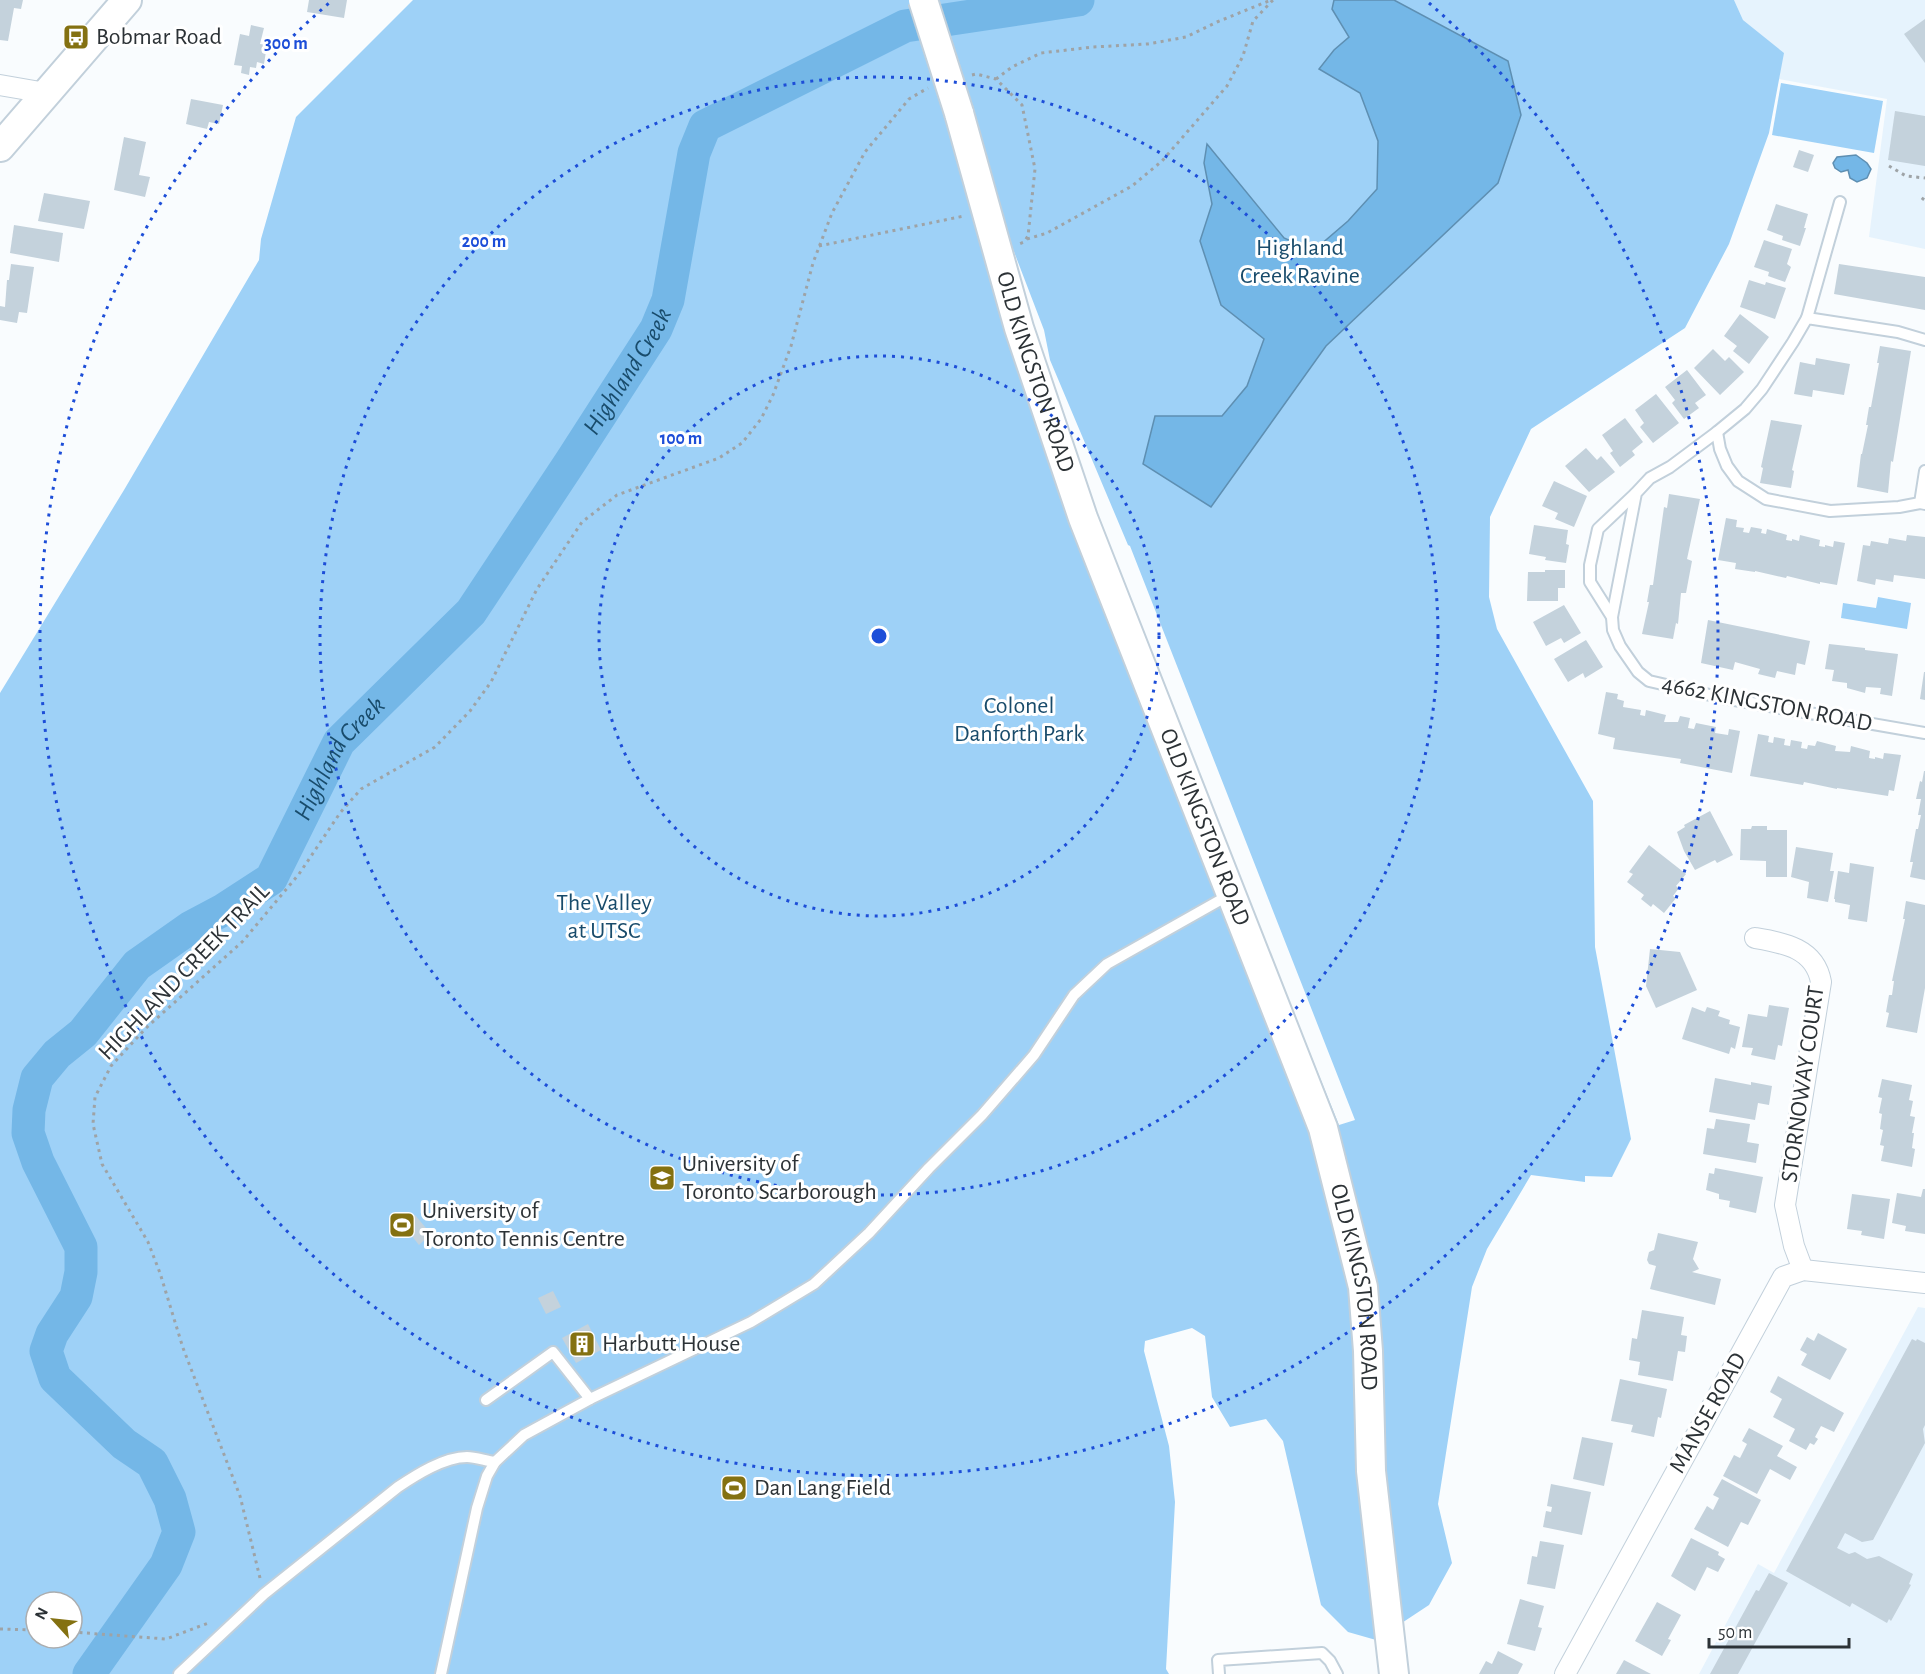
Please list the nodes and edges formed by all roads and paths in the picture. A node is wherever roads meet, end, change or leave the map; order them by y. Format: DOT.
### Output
graph roads {
  1 [pos="127,0"];
  2 [pos="923,0"];
  3 [pos="1272,0"];
  4 [pos="996,79"];
  5 [pos="0,85"];
  6 [pos="46,93"];
  7 [pos="0,147"];
  8 [pos="1889,166"];
  9 [pos="1925,178"];
  10 [pos="1925,196"];
  11 [pos="1922,200"];
  12 [pos="1840,202"];
  13 [pos="987,211"];
  14 [pos="1027,239"];
  15 [pos="1807,318"];
  16 [pos="1925,340"];
  17 [pos="1717,432"];
  18 [pos="1925,471"];
  19 [pos="1636,493"];
  20 [pos="1922,503"];
  21 [pos="1612,617"];
  22 [pos="1925,734"];
  23 [pos="1232,894"];
  24 [pos="1755,938"];
  25 [pos="1803,1270"];
  26 [pos="1925,1283"];
  27 [pos="590,1399"];
  28 [pos="486,1400"];
  29 [pos="495,1462"];
  30 [pos="264,1594"];
  31 [pos="0,1629"];
  32 [pos="24,1630"];
  33 [pos="84,1633"];
  34 [pos="166,1639"];
  35 [pos="179,1674"];
  36 [pos="441,1674"];
  37 [pos="1219,1674"];
  38 [pos="1337,1674"];
  39 [pos="1394,1674"];
  40 [pos="1565,1674"];
  1 -- 6 [label="street"];
  2 -- 13 [label="street, OLD KINGSTON ROAD, bridge"];
  3 -- 4 [label="path"];
  3 -- 14 [label="path"];
  5 -- 6 [label="street"];
  6 -- 7 [label="street"];
  8 -- 9 [label="path"];
  10 -- 11 [label="path"];
  12 -- 15 [label="lane, 4662 KINGSTON ROAD"];
  13 -- 23 [label="street, OLD KINGSTON ROAD"];
  13 -- 30 [label="path, HIGHLAND CREEK TRAIL"];
  15 -- 16 [label="lane"];
  15 -- 17 [label="lane, 4662 KINGSTON ROAD"];
  17 -- 19 [label="lane, 4662 KINGSTON ROAD"];
  17 -- 20 [label="lane"];
  18 -- 20 [label="lane"];
  19 -- 21 [label="lane, 4662 KINGSTON ROAD"];
  19 -- 21 [label="lane, 4662 KINGSTON ROAD"];
  21 -- 22 [label="lane, 4662 KINGSTON ROAD"];
  23 -- 27 [label="lane"];
  23 -- 39 [label="street, OLD KINGSTON ROAD"];
  24 -- 25 [label="street, STORNOWAY COURT"];
  25 -- 26 [label="street"];
  25 -- 40 [label="street, MANSE ROAD"];
  27 -- 28 [label="lane"];
  27 -- 29 [label="lane"];
  29 -- 30 [label="lane"];
  29 -- 36 [label="lane"];
  30 -- 35 [label="lane"];
  31 -- 32 [label="path"];
  33 -- 34 [label="path"];
  37 -- 38 [label="lane"];
}
